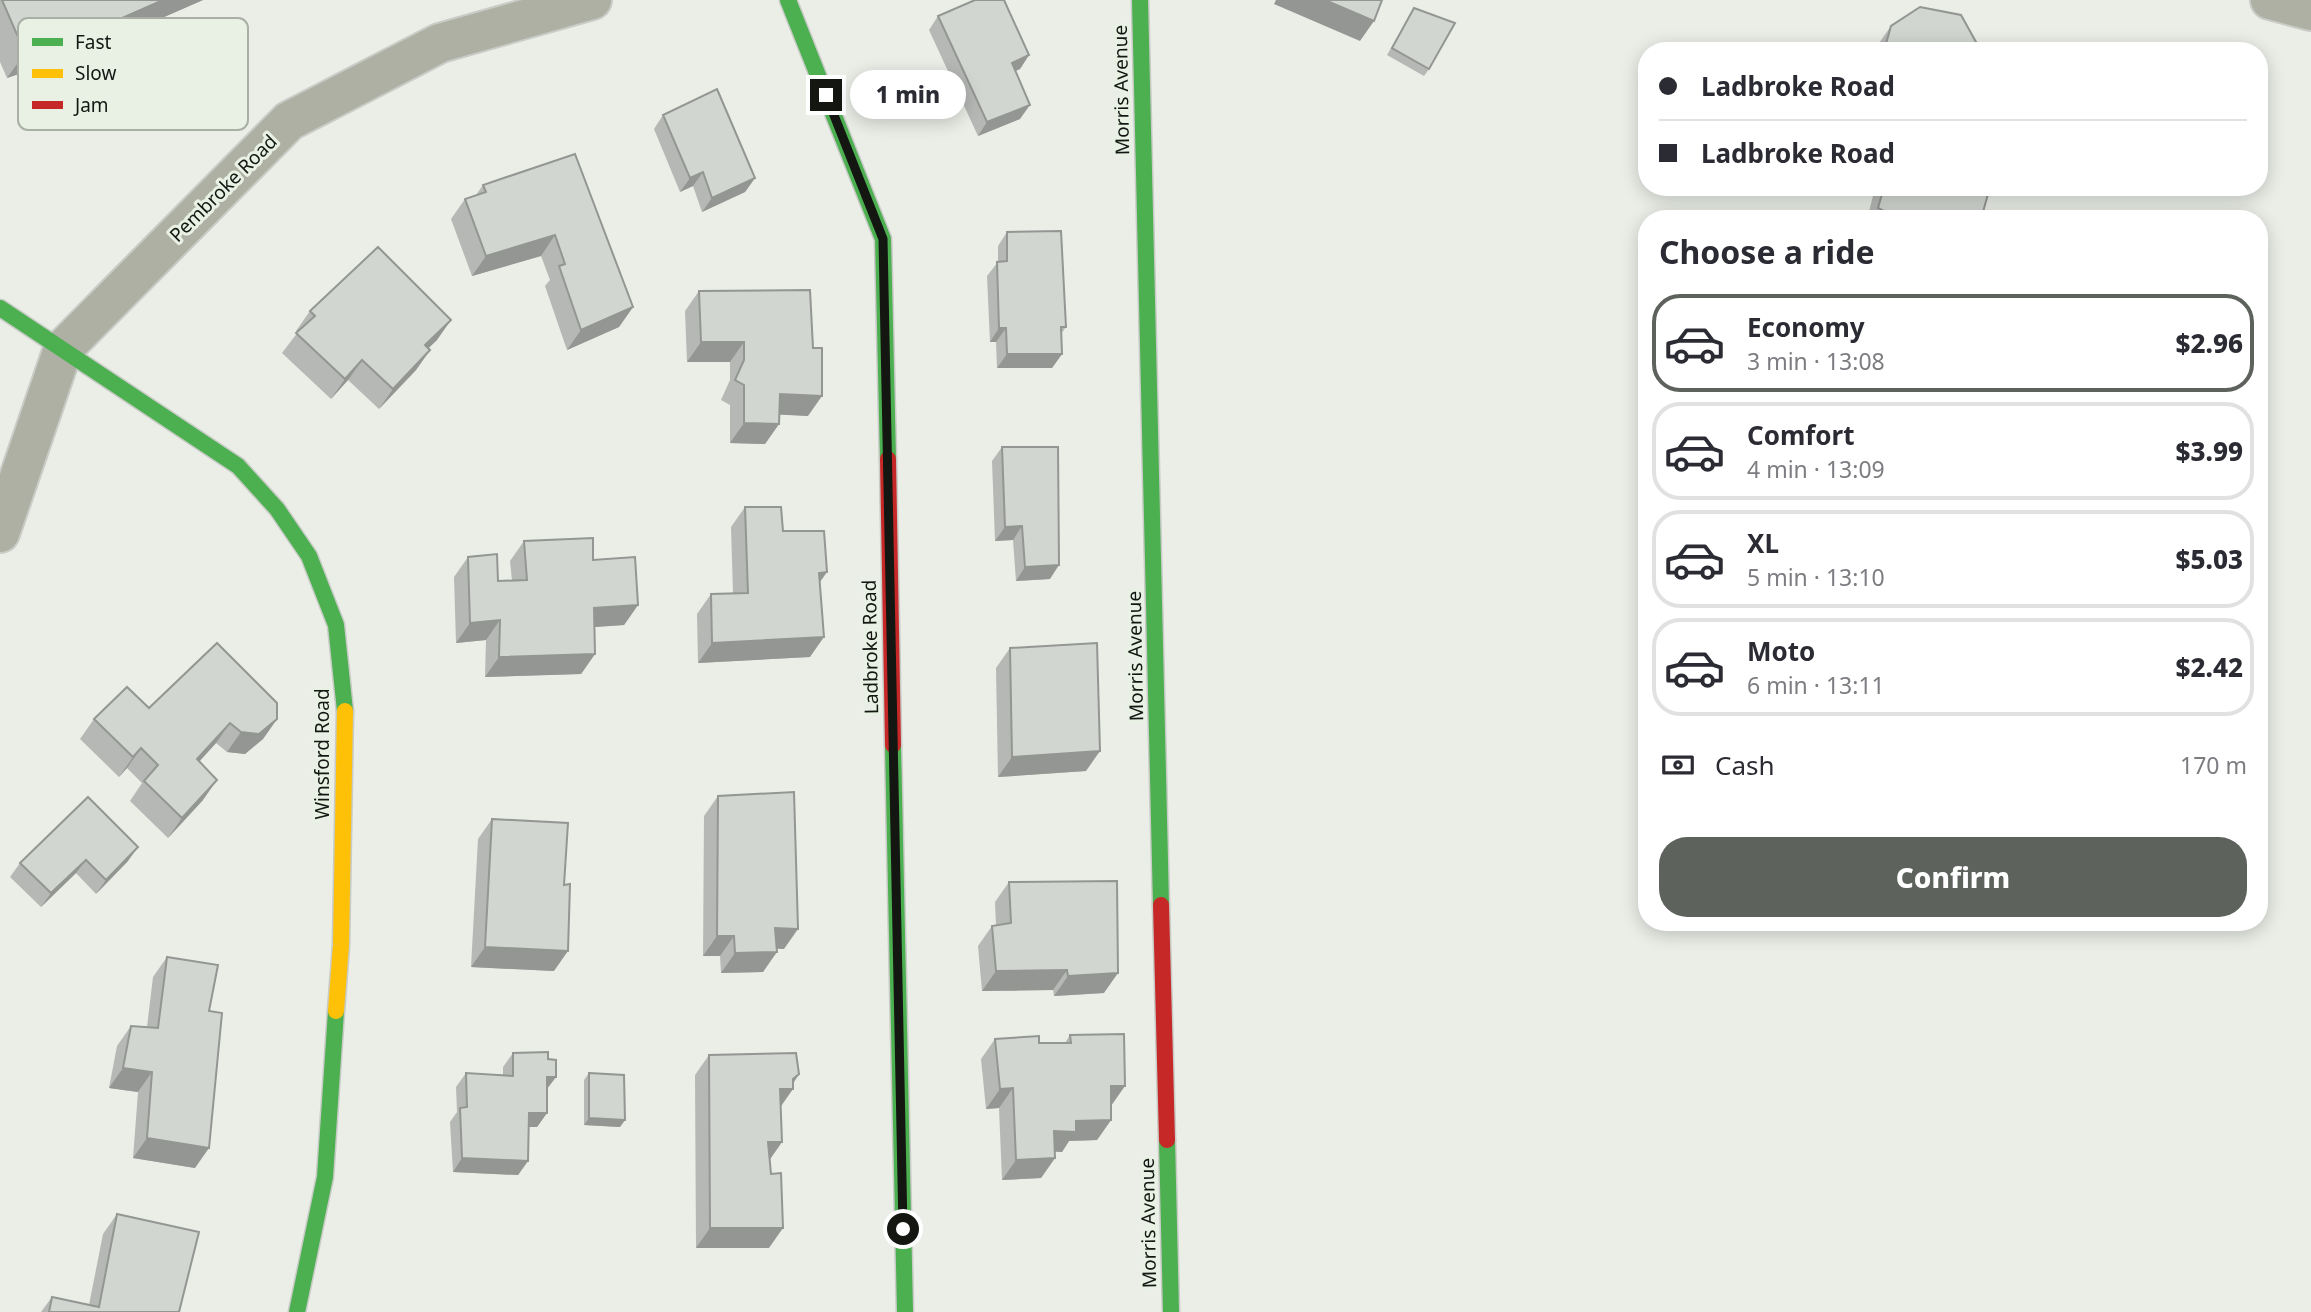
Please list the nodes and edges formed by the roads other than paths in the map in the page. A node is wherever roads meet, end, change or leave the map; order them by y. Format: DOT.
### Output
graph roads {
  1 [pos="592,0"];
  2 [pos="788,0"];
  3 [pos="1140,0"];
  4 [pos="2270,0"];
  5 [pos="2311,11"];
  6 [pos="0,308"];
  7 [pos="63,349"];
  8 [pos="0,533"];
  9 [pos="297,1312"];
  10 [pos="905,1312"];
  11 [pos="1171,1312"];
  1 -- 7 [label="street, Pembroke Road"];
  2 -- 10 [label="street, Ladbroke Road"];
  3 -- 11 [label="street, Morris Avenue"];
  4 -- 5 [label="street"];
  6 -- 7 [label="street, Winsford Road"];
  7 -- 8 [label="street, Pembroke Road"];
  7 -- 9 [label="street, Winsford Road"];
}
